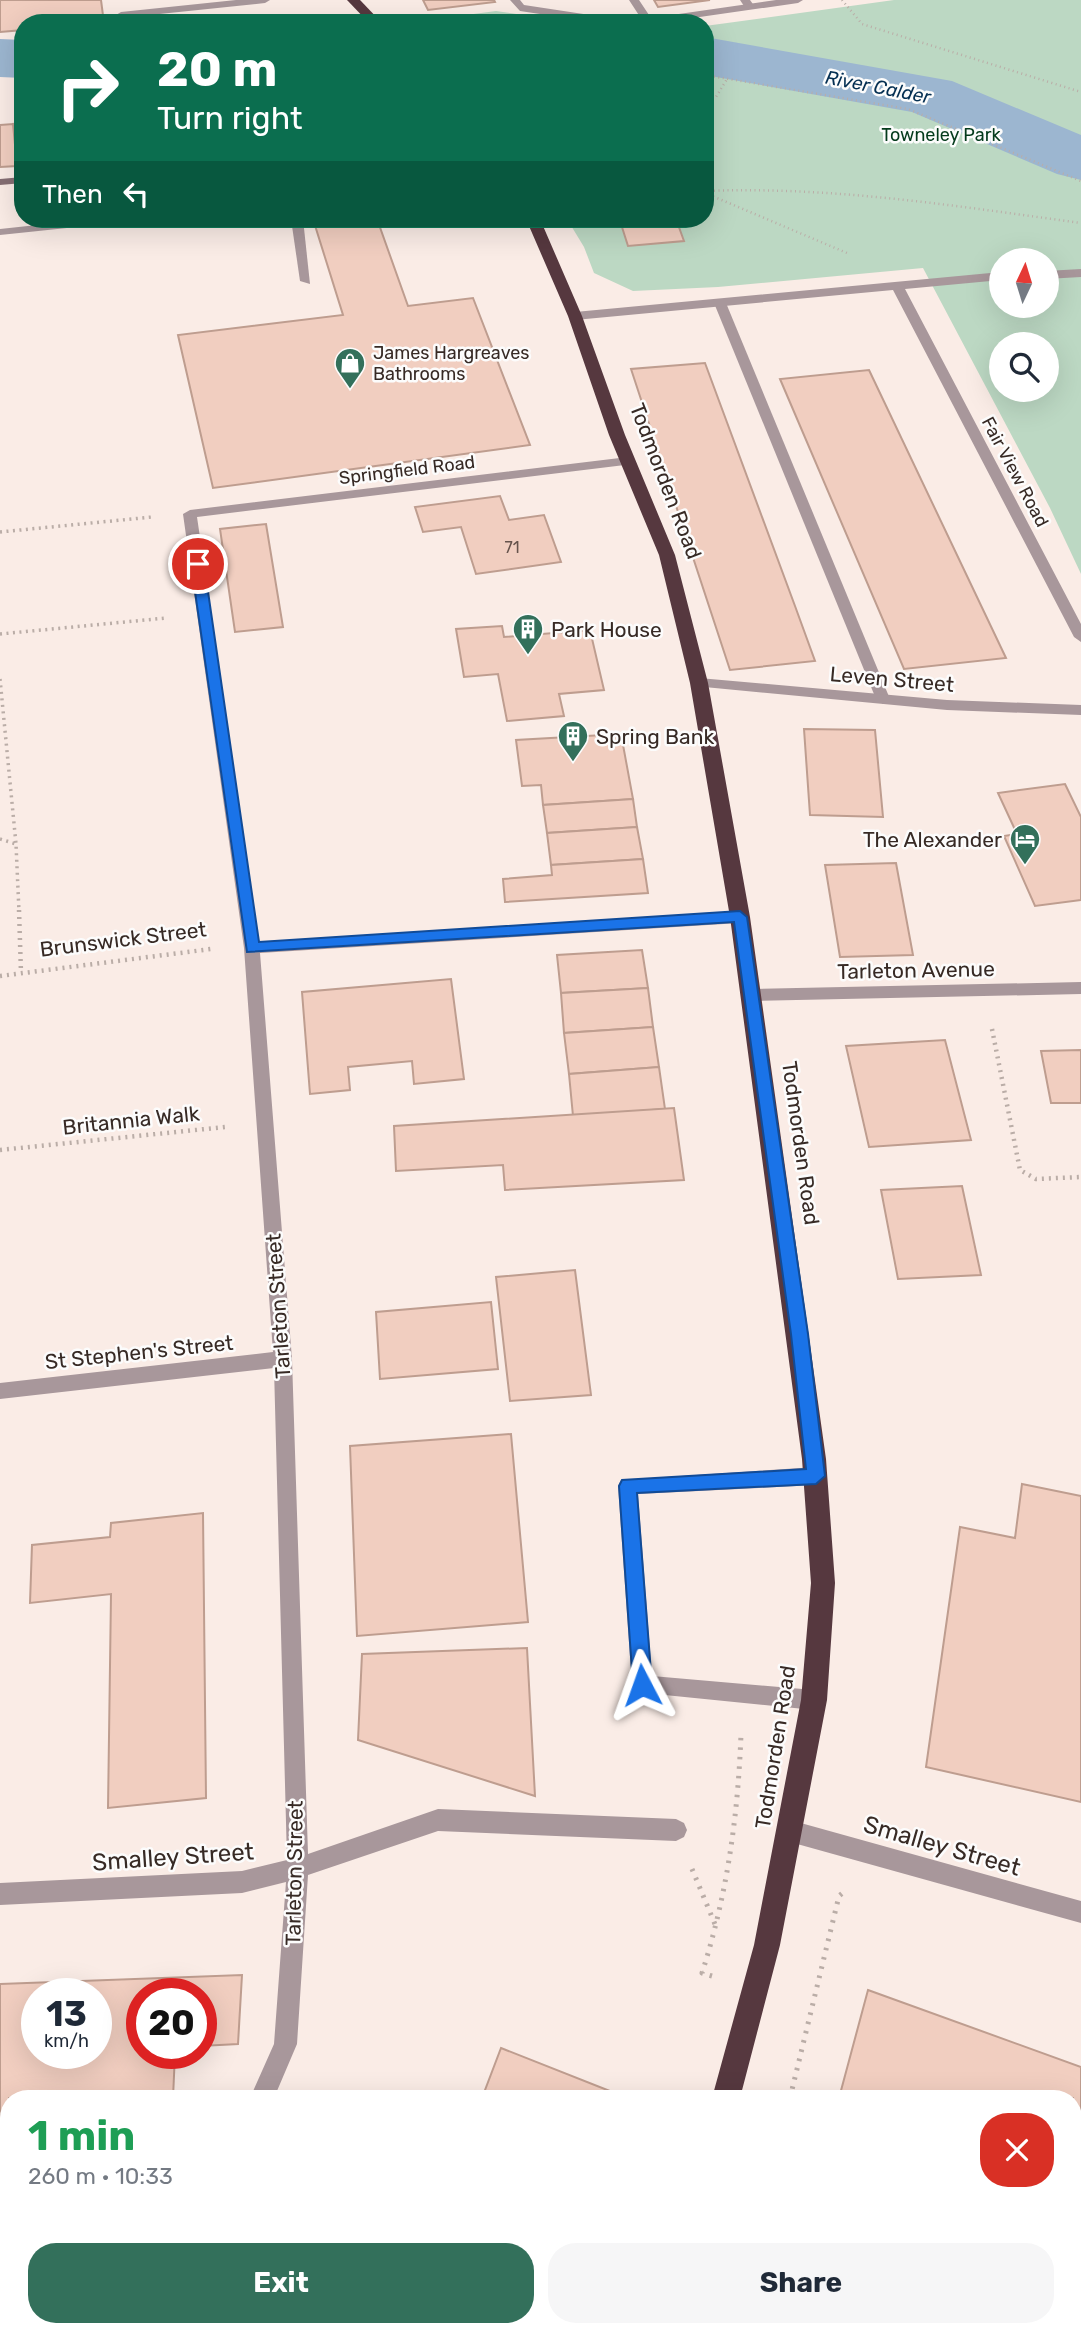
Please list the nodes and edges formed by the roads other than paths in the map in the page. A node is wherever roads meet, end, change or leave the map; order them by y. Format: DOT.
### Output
graph roads {
  1 [pos="265,0"];
  2 [pos="354,0"];
  3 [pos="515,0"];
  4 [pos="798,0"];
  5 [pos="747,3"];
  6 [pos="131,14"];
  7 [pos="367,14"];
  8 [pos="561,14"];
  9 [pos="686,14"];
  10 [pos="38,228"];
  11 [pos="298,228"];
  12 [pos="537,228"];
  13 [pos="0,232"];
  14 [pos="1081,273"];
  15 [pos="1059,274"];
  16 [pos="989,277"];
  17 [pos="306,281"];
  18 [pos="898,287"];
  19 [pos="720,303"];
  20 [pos="575,316"];
  21 [pos="628,461"];
  22 [pos="190,513"];
  23 [pos="1081,637"];
  24 [pos="699,683"];
  25 [pos="883,699"];
  26 [pos="1081,710"];
  27 [pos="740,917"];
  28 [pos="252,946"];
  29 [pos="1081,988"];
  30 [pos="751,995"];
  31 [pos="283,1359"];
  32 [pos="0,1391"];
  33 [pos="816,1476"];
  34 [pos="814,1700"];
  35 [pos="676,1830"];
  36 [pos="790,1831"];
  37 [pos="298,1868"];
  38 [pos="0,1894"];
  39 [pos="1081,1912"];
  40 [pos="264,2090"];
  41 [pos="728,2090"];
  1 -- 6 [label="street"];
  2 -- 7 [label="highway"];
  3 -- 8 [label="street"];
  4 -- 5 [label="street"];
  5 -- 9 [label="street"];
  10 -- 13 [label="street"];
  11 -- 17 [label="street"];
  12 -- 20 [label="highway, Todmorden Road"];
  14 -- 15 [label="street"];
  16 -- 18 [label="street"];
  18 -- 19 [label="street"];
  18 -- 23 [label="street, Fair View Road"];
  19 -- 20 [label="street"];
  19 -- 25 [label="street"];
  20 -- 21 [label="highway, Todmorden Road"];
  21 -- 22 [label="street, Springfield Road"];
  21 -- 24 [label="highway, Todmorden Road"];
  22 -- 28 [label="street, Tarleton Street"];
  24 -- 25 [label="street, Leven Street"];
  24 -- 27 [label="highway, Todmorden Road"];
  25 -- 26 [label="street, Leven Street"];
  27 -- 28 [label="street"];
  27 -- 30 [label="highway, Todmorden Road"];
  28 -- 31 [label="street, Tarleton Street"];
  29 -- 30 [label="street, Tarleton Avenue"];
  30 -- 33 [label="highway, Todmorden Road"];
  31 -- 32 [label="street, St Stephen's Street"];
  31 -- 37 [label="street, Tarleton Street"];
  33 -- 34 [label="highway, Todmorden Road"];
  33 -- 34 [label="street"];
  34 -- 36 [label="highway, Todmorden Road"];
  35 -- 37 [label="street, Smalley Street"];
  36 -- 39 [label="street, Smalley Street"];
  36 -- 41 [label="highway, Todmorden Road"];
  37 -- 38 [label="street, Smalley Street"];
  37 -- 40 [label="street, Tarleton Street"];
}
